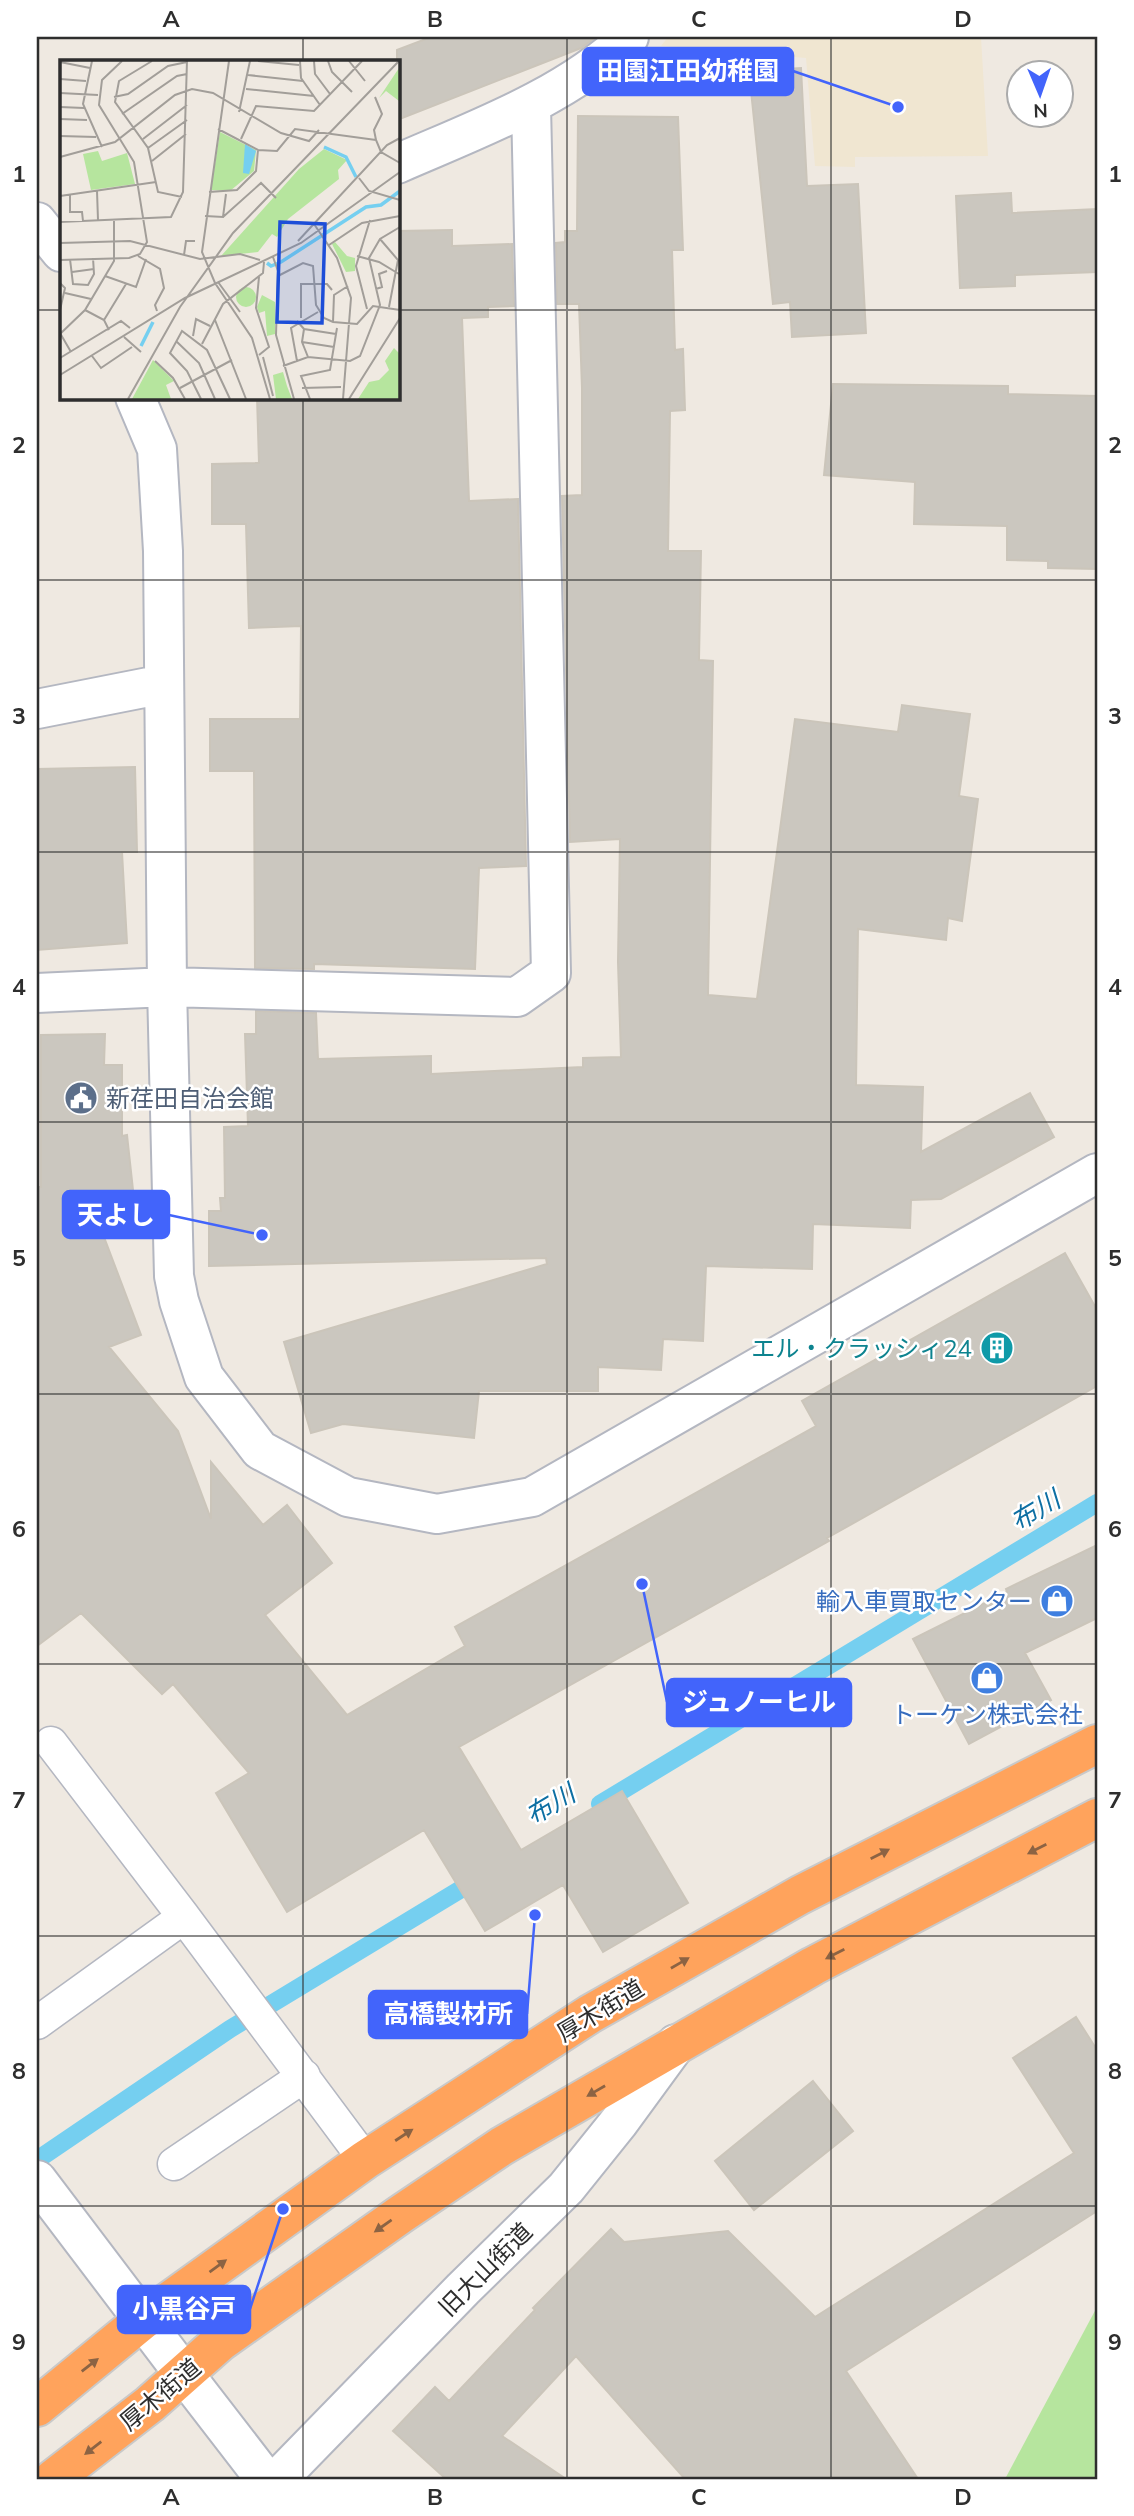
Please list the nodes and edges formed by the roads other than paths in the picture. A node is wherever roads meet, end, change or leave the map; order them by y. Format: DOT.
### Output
graph roads {
  1 [pos="616,41"];
  2 [pos="531,106"];
  3 [pos="399,163"];
  4 [pos="37,222"];
  5 [pos="60,251"];
  6 [pos="136,399"];
  7 [pos="164,684"];
  8 [pos="37,709"];
  9 [pos="167,987"];
  10 [pos="37,993"];
  11 [pos="1097,1173"];
  12 [pos="51,1742"];
  13 [pos="1097,1744"];
  14 [pos="1097,1818"];
  15 [pos="184,1917"];
  16 [pos="37,2023"];
  17 [pos="676,2045"];
  18 [pos="303,2076"];
  19 [pos="365,2160"];
  20 [pos="174,2164"];
  21 [pos="39,2183"];
  22 [pos="143,2320"];
  23 [pos="184,2374"];
  24 [pos="37,2407"];
  25 [pos="53,2479"];
  26 [pos="264,2479"];
  27 [pos="278,2479"];
  1 -- 2 [label="street"];
  2 -- 3 [label="street"];
  2 -- 9 [label="street"];
  4 -- 5 [label="street"];
  6 -- 7 [label="street"];
  7 -- 8 [label="street"];
  7 -- 9 [label="street"];
  9 -- 10 [label="street"];
  9 -- 11 [label="street"];
  12 -- 15 [label="lane"];
  19 -- 13 [label="highway, 厚木街道, one-way"];
  14 -- 17 [label="highway, 厚木街道, one-way"];
  15 -- 16 [label="lane"];
  15 -- 18 [label="lane"];
  17 -- 23 [label="highway, 厚木街道, one-way"];
  17 -- 27 [label="street, 旧大山街道"];
  18 -- 19 [label="lane"];
  18 -- 20 [label="lane"];
  22 -- 19 [label="highway, 厚木街道, one-way"];
  21 -- 22 [label="street"];
  22 -- 23 [label="street"];
  24 -- 22 [label="highway, 厚木街道, one-way"];
  23 -- 25 [label="highway, 厚木街道, one-way"];
  23 -- 26 [label="street"];
}
